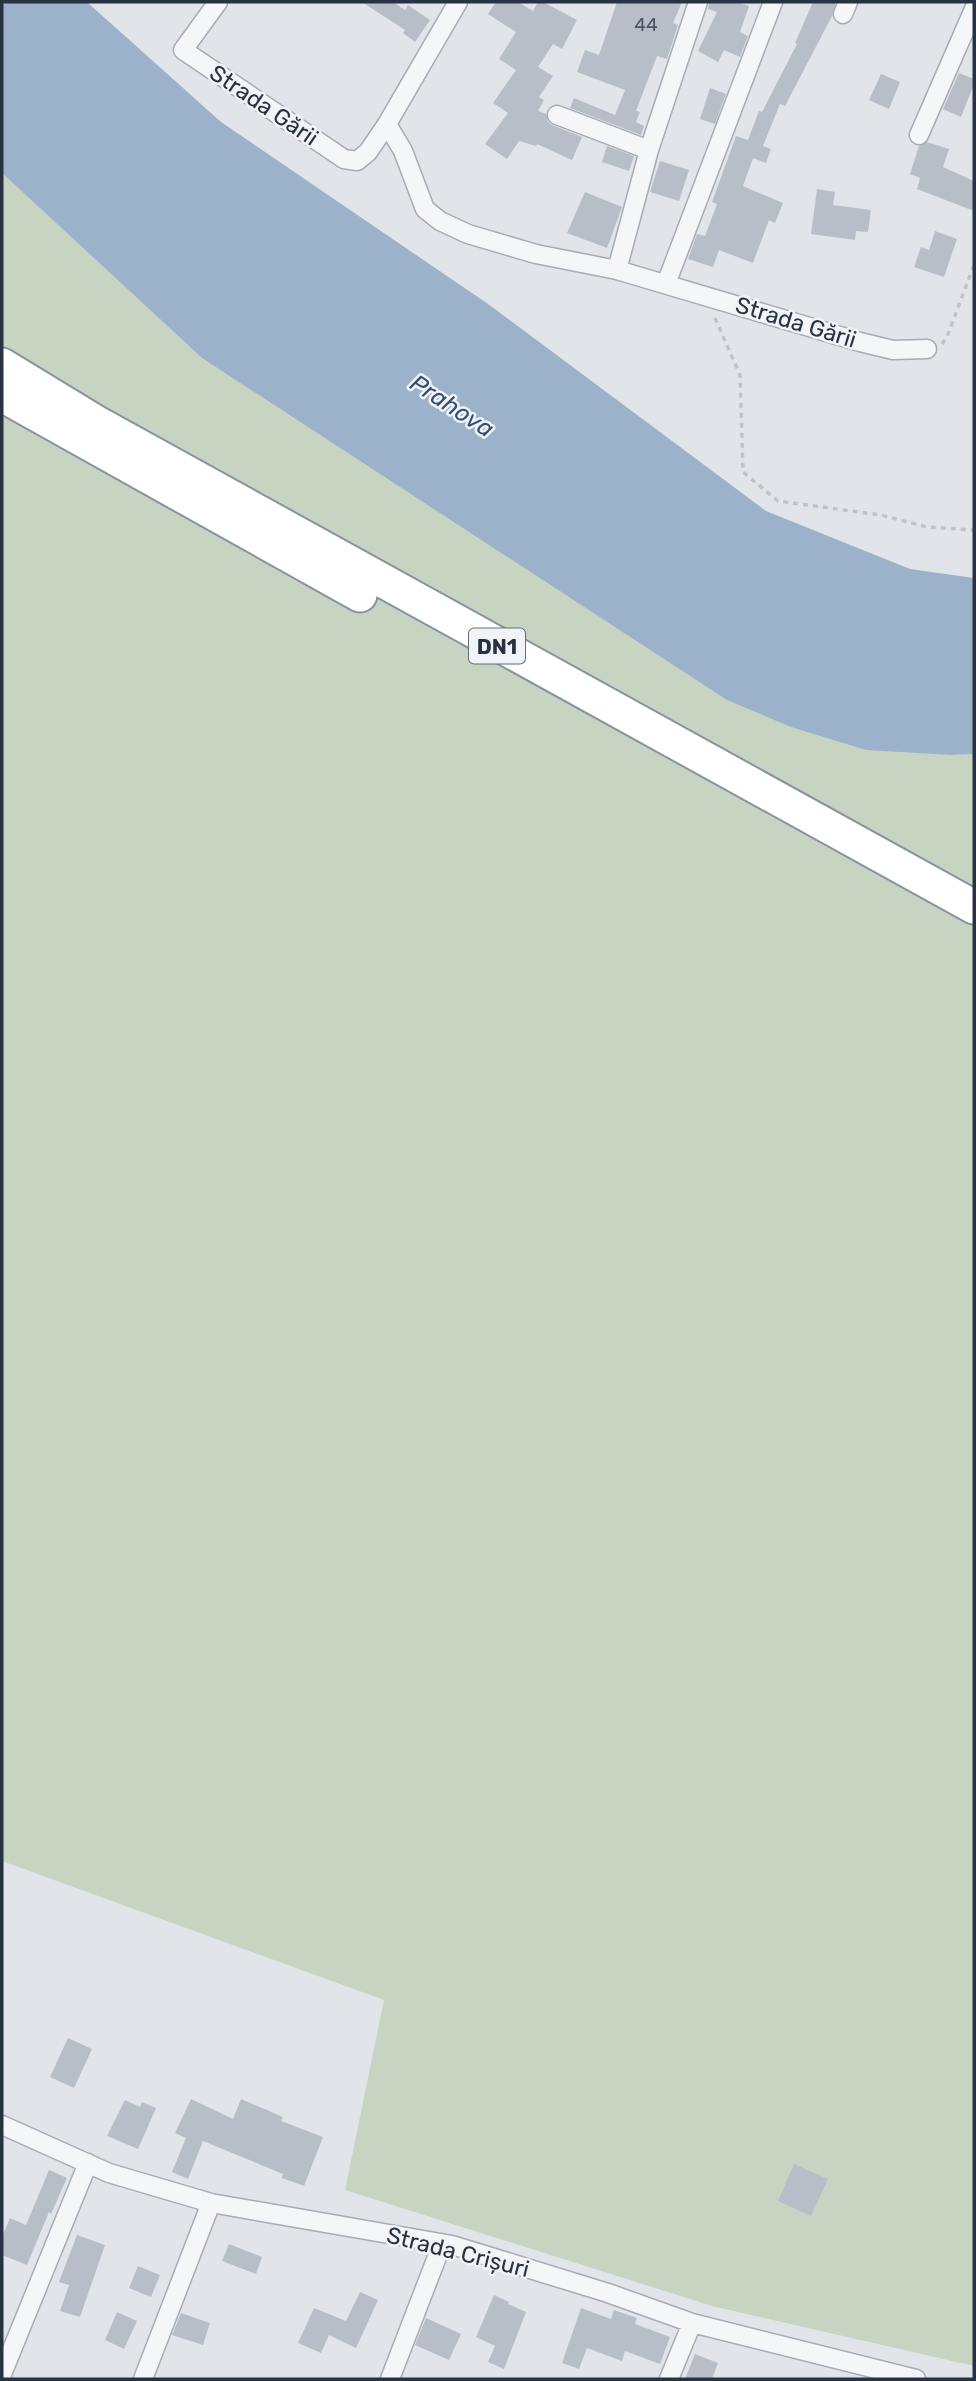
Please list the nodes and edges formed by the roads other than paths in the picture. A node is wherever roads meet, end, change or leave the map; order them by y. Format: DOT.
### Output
graph roads {
  1 [pos="218,2"];
  2 [pos="458,2"];
  3 [pos="698,2"];
  4 [pos="773,2"];
  5 [pos="974,9"];
  6 [pos="557,115"];
  7 [pos="387,124"];
  8 [pos="919,135"];
  9 [pos="649,150"];
  10 [pos="617,270"];
  11 [pos="666,284"];
  12 [pos="927,349"];
  13 [pos="2,365"];
  14 [pos="2,395"];
  15 [pos="974,907"];
  16 [pos="974,932"];
  17 [pos="2,2125"];
  18 [pos="88,2163"];
  19 [pos="211,2203"];
  20 [pos="442,2244"];
  21 [pos="692,2323"];
  22 [pos="2,2374"];
  23 [pos="143,2379"];
  24 [pos="390,2379"];
  25 [pos="669,2379"];
  26 [pos="916,2379"];
  1 -- 7 [label="street, Strada Gării"];
  2 -- 7 [label="street, Strada Gării"];
  3 -- 9 [label="street"];
  4 -- 11 [label="street"];
  5 -- 8 [label="street"];
  6 -- 9 [label="street"];
  7 -- 10 [label="street, Strada Gării"];
  9 -- 10 [label="street"];
  10 -- 11 [label="street, Strada Gării"];
  11 -- 12 [label="street, Strada Gării"];
  13 -- 15 [label="highway, DN1"];
  14 -- 16 [label="highway, DN1"];
  17 -- 18 [label="street, Strada Crișuri"];
  18 -- 19 [label="street, Strada Crișuri"];
  18 -- 22 [label="street"];
  19 -- 20 [label="street, Strada Crișuri"];
  19 -- 23 [label="street"];
  20 -- 21 [label="street, Strada Crișuri"];
  20 -- 24 [label="street"];
  21 -- 25 [label="street"];
  21 -- 26 [label="street, Strada Crișuri"];
}
